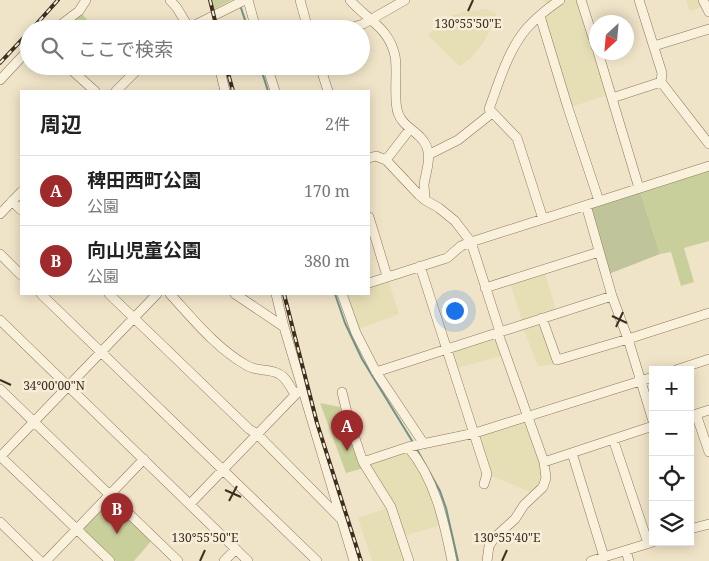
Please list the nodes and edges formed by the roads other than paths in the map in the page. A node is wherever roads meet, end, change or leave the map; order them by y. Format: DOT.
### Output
graph roads {
  1 [pos="86,0"];
  2 [pos="170,0"];
  3 [pos="300,0"];
  4 [pos="350,0"];
  5 [pos="405,0"];
  6 [pos="560,0"];
  7 [pos="581,0"];
  8 [pos="639,0"];
  9 [pos="703,0"];
  10 [pos="243,1"];
  11 [pos="709,12"];
  12 [pos="540,16"];
  13 [pos="371,18"];
  14 [pos="207,19"];
  15 [pos="67,20"];
  16 [pos="184,20"];
  17 [pos="252,20"];
  18 [pos="306,20"];
  19 [pos="368,20"];
  20 [pos="589,25"];
  21 [pos="709,29"];
  22 [pos="654,46"];
  23 [pos="20,59"];
  24 [pos="600,60"];
  25 [pos="76,75"];
  26 [pos="132,75"];
  27 [pos="221,75"];
  28 [pos="270,75"];
  29 [pos="323,75"];
  30 [pos="0,80"];
  31 [pos="661,82"];
  32 [pos="94,90"];
  33 [pos="117,90"];
  34 [pos="225,90"];
  35 [pos="275,90"];
  36 [pos="328,90"];
  37 [pos="612,98"];
  38 [pos="492,113"];
  39 [pos="410,130"];
  40 [pos="709,144"];
  41 [pos="428,155"];
  42 [pos="370,158"];
  43 [pos="386,160"];
  44 [pos="709,166"];
  45 [pos="639,188"];
  46 [pos="20,193"];
  47 [pos="425,200"];
  48 [pos="12,201"];
  49 [pos="599,201"];
  50 [pos="586,205"];
  51 [pos="20,209"];
  52 [pos="0,214"];
  53 [pos="543,219"];
  54 [pos="370,220"];
  55 [pos="471,242"];
  56 [pos="599,252"];
  57 [pos="0,254"];
  58 [pos="420,266"];
  59 [pos="20,274"];
  60 [pos="387,276"];
  61 [pos="370,283"];
  62 [pos="486,288"];
  63 [pos="42,295"];
  64 [pos="110,295"];
  65 [pos="156,295"];
  66 [pos="171,295"];
  67 [pos="236,295"];
  68 [pos="276,295"];
  69 [pos="342,295"];
  70 [pos="612,296"];
  71 [pos="709,313"];
  72 [pos="134,318"];
  73 [pos="542,318"];
  74 [pos="0,320"];
  75 [pos="284,327"];
  76 [pos="500,332"];
  77 [pos="628,339"];
  78 [pos="447,349"];
  79 [pos="101,351"];
  80 [pos="709,359"];
  81 [pos="688,366"];
  82 [pos="376,372"];
  83 [pos="649,378"];
  84 [pos="640,381"];
  85 [pos="69,386"];
  86 [pos="0,389"];
  87 [pos="299,392"];
  88 [pos="342,392"];
  89 [pos="709,410"];
  90 [pos="650,411"];
  91 [pos="694,415"];
  92 [pos="527,417"];
  93 [pos="694,417"];
  94 [pos="33,422"];
  95 [pos="649,427"];
  96 [pos="475,433"];
  97 [pos="257,434"];
  98 [pos="613,439"];
  99 [pos="422,444"];
  100 [pos="409,447"];
  101 [pos="709,452"];
  102 [pos="572,453"];
  103 [pos="0,457"];
  104 [pos="144,459"];
  105 [pos="363,462"];
  106 [pos="544,462"];
  107 [pos="223,469"];
  108 [pos="484,484"];
  109 [pos="110,495"];
  110 [pos="190,504"];
  111 [pos="340,518"];
  112 [pos="0,522"];
  113 [pos="709,524"];
  114 [pos="694,528"];
  115 [pos="78,530"];
  116 [pos="649,539"];
  117 [pos="649,542"];
  118 [pos="236,549"];
  119 [pos="626,551"];
  120 [pos="604,557"];
  121 [pos="40,561"];
  122 [pos="46,561"];
  123 [pos="110,561"];
  124 [pos="178,561"];
  125 [pos="224,561"];
  126 [pos="248,561"];
  127 [pos="317,561"];
  128 [pos="354,561"];
  129 [pos="409,561"];
  130 [pos="452,561"];
  131 [pos="487,561"];
  132 [pos="591,561"];
  133 [pos="629,561"];
  1 -- 15 [label="street"];
  2 -- 16 [label="street"];
  3 -- 18 [label="street"];
  4 -- 13 [label="street"];
  5 -- 13 [label="street"];
  6 -- 12 [label="street"];
  7 -- 20 [label="street"];
  8 -- 22 [label="street"];
  9 -- 11 [label="street"];
  10 -- 14 [label="street"];
  10 -- 17 [label="street"];
  12 -- 38 [label="street"];
  12 -- 49 [label="street"];
  13 -- 19 [label="street"];
  13 -- 39 [label="street"];
  21 -- 22 [label="street"];
  22 -- 31 [label="street"];
  23 -- 30 [label="street"];
  24 -- 37 [label="street"];
  25 -- 32 [label="street"];
  26 -- 33 [label="street"];
  27 -- 34 [label="street"];
  28 -- 35 [label="street"];
  29 -- 36 [label="street"];
  31 -- 37 [label="street"];
  31 -- 40 [label="street"];
  37 -- 45 [label="street"];
  38 -- 41 [label="street"];
  38 -- 53 [label="street"];
  39 -- 41 [label="street"];
  39 -- 43 [label="street"];
  41 -- 47 [label="street"];
  42 -- 43 [label="street"];
  43 -- 47 [label="street"];
  44 -- 45 [label="street"];
  45 -- 49 [label="street"];
  46 -- 48 [label="street"];
  47 -- 55 [label="street"];
  48 -- 51 [label="street"];
  48 -- 52 [label="street"];
  49 -- 50 [label="street"];
  50 -- 53 [label="street"];
  50 -- 56 [label="street"];
  53 -- 55 [label="street"];
  54 -- 60 [label="street"];
  55 -- 58 [label="street"];
  55 -- 62 [label="street"];
  56 -- 62 [label="street"];
  56 -- 70 [label="street"];
  57 -- 59 [label="street"];
  58 -- 60 [label="street"];
  58 -- 78 [label="street"];
  60 -- 61 [label="street"];
  62 -- 76 [label="street"];
  63 -- 79 [label="street"];
  64 -- 72 [label="street"];
  65 -- 72 [label="street"];
  66 -- 87 [label="street"];
  67 -- 75 [label="street"];
  68 -- 75 [label="street"];
  69 -- 82 [label="street"];
  70 -- 73 [label="street"];
  70 -- 77 [label="street"];
  71 -- 77 [label="street"];
  72 -- 79 [label="street"];
  72 -- 97 [label="street"];
  73 -- 76 [label="street"];
  73 -- 77 [label="street"];
  74 -- 85 [label="street"];
  75 -- 87 [label="street"];
  76 -- 78 [label="street"];
  76 -- 92 [label="street"];
  77 -- 84 [label="street"];
  78 -- 82 [label="street"];
  78 -- 96 [label="street"];
  79 -- 85 [label="street"];
  79 -- 107 [label="street"];
  80 -- 81 [label="street"];
  82 -- 99 [label="street"];
  83 -- 84 [label="street"];
  84 -- 90 [label="street"];
  84 -- 92 [label="street"];
  85 -- 94 [label="street"];
  85 -- 104 [label="street"];
  86 -- 94 [label="street"];
  87 -- 97 [label="street"];
  87 -- 111 [label="street"];
  88 -- 105 [label="street"];
  89 -- 91 [label="street"];
  92 -- 96 [label="street"];
  92 -- 106 [label="street"];
  93 -- 101 [label="street"];
  94 -- 103 [label="street"];
  94 -- 109 [label="street"];
  95 -- 98 [label="street"];
  96 -- 99 [label="street"];
  96 -- 108 [label="street"];
  97 -- 107 [label="street"];
  97 -- 111 [label="street"];
  98 -- 102 [label="street"];
  98 -- 116 [label="street"];
  99 -- 100 [label="street"];
  100 -- 105 [label="street"];
  100 -- 130 [label="street"];
  102 -- 106 [label="street"];
  102 -- 120 [label="street"];
  103 -- 115 [label="street"];
  104 -- 109 [label="street"];
  104 -- 110 [label="street"];
  105 -- 129 [label="street"];
  106 -- 131 [label="street"];
  107 -- 110 [label="street"];
  107 -- 127 [label="street"];
  109 -- 115 [label="street"];
  109 -- 124 [label="street"];
  110 -- 118 [label="street"];
  111 -- 128 [label="street"];
  112 -- 121 [label="street"];
  113 -- 114 [label="street"];
  115 -- 122 [label="street"];
  115 -- 123 [label="street"];
  117 -- 119 [label="street"];
  118 -- 125 [label="street"];
  118 -- 126 [label="street"];
  119 -- 120 [label="street"];
  119 -- 133 [label="street"];
  120 -- 132 [label="street"];
}
